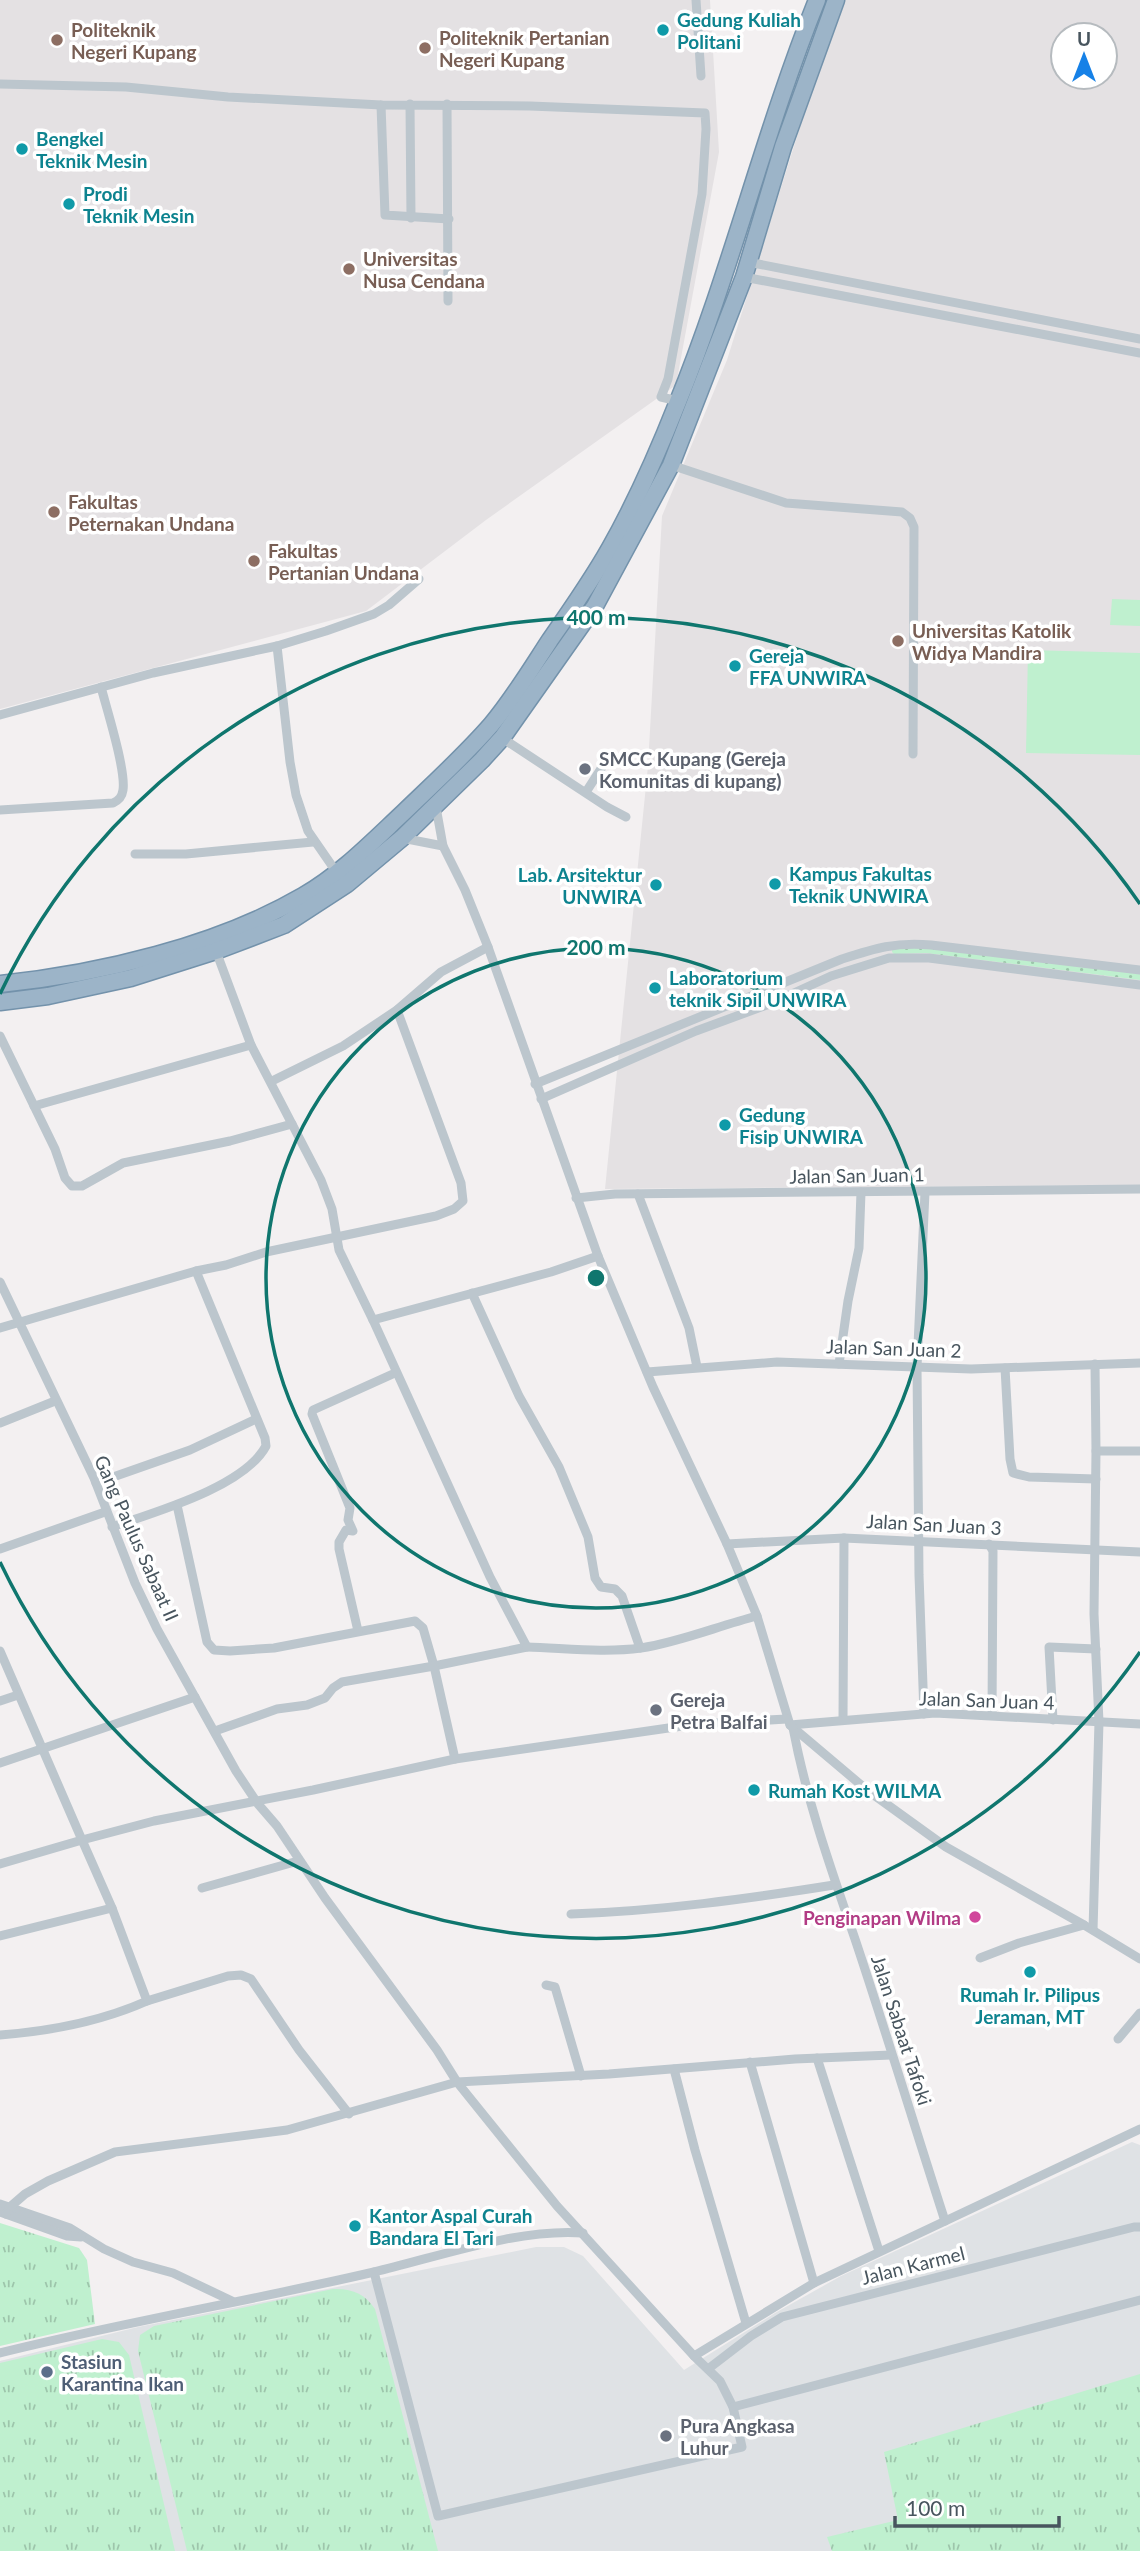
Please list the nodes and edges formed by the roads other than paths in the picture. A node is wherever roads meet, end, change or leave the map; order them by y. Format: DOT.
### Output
graph roads {
  1 [pos="696,0"];
  2 [pos="817,0"];
  3 [pos="835,0"];
  4 [pos="701,76"];
  5 [pos="0,84"];
  6 [pos="410,104"];
  7 [pos="447,104"];
  8 [pos="381,105"];
  9 [pos="411,218"];
  10 [pos="449,219"];
  11 [pos="746,269"];
  12 [pos="448,300"];
  13 [pos="1009,313"];
  14 [pos="1004,326"];
  15 [pos="1140,339"];
  16 [pos="1140,353"];
  17 [pos="678,401"];
  18 [pos="653,458"];
  19 [pos="671,465"];
  20 [pos="419,579"];
  21 [pos="277,646"];
  22 [pos="101,687"];
  23 [pos="521,698"];
  24 [pos="0,715"];
  25 [pos="502,738"];
  26 [pos="913,754"];
  27 [pos="606,761"];
  28 [pos="586,792"];
  29 [pos="436,807"];
  30 [pos="0,810"];
  31 [pos="626,817"];
  32 [pos="402,838"];
  33 [pos="313,842"];
  34 [pos="443,846"];
  35 [pos="135,855"];
  36 [pos="337,873"];
  37 [pos="488,947"];
  38 [pos="216,950"];
  39 [pos="1071,962"];
  40 [pos="1140,971"];
  41 [pos="1070,976"];
  42 [pos="0,984"];
  43 [pos="1140,985"];
  44 [pos="0,1002"];
  45 [pos="397,1010"];
  46 [pos="0,1036"];
  47 [pos="645,1038"];
  48 [pos="251,1045"];
  49 [pos="650,1051"];
  50 [pos="272,1081"];
  51 [pos="535,1084"];
  52 [pos="541,1099"];
  53 [pos="34,1106"];
  54 [pos="292,1124"];
  55 [pos="1140,1189"];
  56 [pos="862,1192"];
  57 [pos="925,1192"];
  58 [pos="638,1194"];
  59 [pos="576,1198"];
  60 [pos="335,1239"];
  61 [pos="598,1256"];
  62 [pos="196,1271"];
  63 [pos="0,1283"];
  64 [pos="472,1293"];
  65 [pos="373,1320"];
  66 [pos="20,1321"];
  67 [pos="0,1328"];
  68 [pos="1140,1363"];
  69 [pos="839,1364"];
  70 [pos="1095,1364"];
  71 [pos="696,1367"];
  72 [pos="917,1367"];
  73 [pos="1005,1368"];
  74 [pos="647,1372"];
  75 [pos="395,1373"];
  76 [pos="55,1401"];
  77 [pos="256,1419"];
  78 [pos="0,1423"];
  79 [pos="1096,1451"];
  80 [pos="1140,1451"];
  81 [pos="1096,1479"];
  82 [pos="96,1483"];
  83 [pos="177,1505"];
  84 [pos="105,1512"];
  85 [pos="112,1527"];
  86 [pos="844,1538"];
  87 [pos="919,1540"];
  88 [pos="727,1544"];
  89 [pos="989,1544"];
  90 [pos="0,1549"];
  91 [pos="1095,1550"];
  92 [pos="1140,1552"];
  93 [pos="757,1616"];
  94 [pos="358,1631"];
  95 [pos="527,1647"];
  96 [pos="640,1648"];
  97 [pos="1096,1648"];
  98 [pos="0,1651"];
  99 [pos="434,1666"];
  100 [pos="18,1695"];
  101 [pos="195,1697"];
  102 [pos="0,1701"];
  103 [pos="924,1714"];
  104 [pos="992,1715"];
  105 [pos="843,1720"];
  106 [pos="1053,1720"];
  107 [pos="1099,1721"];
  108 [pos="790,1724"];
  109 [pos="1140,1724"];
  110 [pos="215,1731"];
  111 [pos="42,1748"];
  112 [pos="455,1759"];
  113 [pos="0,1763"];
  114 [pos="256,1800"];
  115 [pos="82,1840"];
  116 [pos="298,1861"];
  117 [pos="0,1864"];
  118 [pos="834,1885"];
  119 [pos="202,1888"];
  120 [pos="112,1908"];
  121 [pos="571,1914"];
  122 [pos="1088,1927"];
  123 [pos="0,1936"];
  124 [pos="980,1958"];
  125 [pos="1140,1959"];
  126 [pos="546,1984"];
  127 [pos="148,2001"];
  128 [pos="1140,2013"];
  129 [pos="0,2035"];
  130 [pos="1118,2039"];
  131 [pos="891,2055"];
  132 [pos="817,2058"];
  133 [pos="750,2062"];
  134 [pos="674,2069"];
  135 [pos="581,2076"];
  136 [pos="457,2082"];
  137 [pos="349,2114"];
  138 [pos="1140,2129"];
  139 [pos="4,2209"];
  140 [pos="945,2221"];
  141 [pos="1140,2227"];
  142 [pos="583,2233"];
  143 [pos="879,2251"];
  144 [pos="374,2272"];
  145 [pos="814,2283"];
  146 [pos="1140,2300"];
  147 [pos="232,2301"];
  148 [pos="746,2323"];
  149 [pos="0,2353"];
  150 [pos="694,2356"];
  151 [pos="708,2369"];
  152 [pos="733,2407"];
  1 -- 4 [label="street"];
  2 -- 17 [label="highway"];
  3 -- 11 [label="highway"];
  5 -- 8 [label="street"];
  6 -- 7 [label="street"];
  6 -- 8 [label="street"];
  6 -- 9 [label="street"];
  7 -- 10 [label="street"];
  7 -- 17 [label="street"];
  8 -- 9 [label="street"];
  9 -- 10 [label="street"];
  10 -- 12 [label="street"];
  11 -- 13 [label="street"];
  11 -- 14 [label="street"];
  11 -- 19 [label="highway"];
  13 -- 14 [label="street"];
  13 -- 15 [label="street"];
  14 -- 16 [label="street"];
  17 -- 18 [label="highway"];
  18 -- 19 [label="highway"];
  18 -- 23 [label="highway"];
  19 -- 23 [label="highway"];
  19 -- 26 [label="street"];
  20 -- 21 [label="street"];
  21 -- 22 [label="street"];
  21 -- 33 [label="street"];
  22 -- 24 [label="street"];
  22 -- 30 [label="street"];
  23 -- 25 [label="highway"];
  23 -- 36 [label="highway"];
  25 -- 28 [label="street"];
  25 -- 29 [label="highway"];
  27 -- 28 [label="street"];
  28 -- 31 [label="street"];
  29 -- 32 [label="highway"];
  29 -- 34 [label="street, Jalan Sabaat Tafoki"];
  32 -- 34 [label="street"];
  32 -- 38 [label="highway"];
  33 -- 35 [label="street"];
  33 -- 36 [label="street"];
  34 -- 37 [label="street, Jalan Sabaat Tafoki"];
  36 -- 42 [label="highway"];
  37 -- 45 [label="street"];
  37 -- 51 [label="street, Jalan Sabaat Tafoki"];
  38 -- 44 [label="highway"];
  38 -- 48 [label="street"];
  39 -- 40 [label="street"];
  39 -- 41 [label="street"];
  39 -- 47 [label="street"];
  41 -- 43 [label="street"];
  41 -- 49 [label="street"];
  45 -- 50 [label="street"];
  45 -- 60 [label="street"];
  46 -- 53 [label="street"];
  47 -- 49 [label="street"];
  47 -- 51 [label="street"];
  48 -- 50 [label="street"];
  48 -- 53 [label="street"];
  49 -- 52 [label="street"];
  50 -- 54 [label="street"];
  51 -- 52 [label="street, Jalan Sabaat Tafoki"];
  52 -- 59 [label="street, Jalan Sabaat Tafoki"];
  53 -- 54 [label="street"];
  54 -- 60 [label="street"];
  55 -- 57 [label="street, Jalan San Juan 1"];
  56 -- 57 [label="street, Jalan San Juan 1"];
  56 -- 58 [label="street, Jalan San Juan 1"];
  56 -- 69 [label="street"];
  57 -- 72 [label="street"];
  58 -- 59 [label="street, Jalan San Juan 1"];
  58 -- 71 [label="street"];
  59 -- 61 [label="street, Jalan Sabaat Tafoki"];
  60 -- 62 [label="street"];
  60 -- 65 [label="street"];
  61 -- 64 [label="street"];
  61 -- 74 [label="street, Jalan Sabaat Tafoki"];
  62 -- 66 [label="street"];
  62 -- 77 [label="street"];
  63 -- 66 [label="street, Gang Paulus Sabaat II"];
  64 -- 65 [label="street"];
  64 -- 96 [label="street"];
  65 -- 75 [label="street"];
  66 -- 67 [label="street"];
  66 -- 76 [label="street, Gang Paulus Sabaat II"];
  68 -- 70 [label="street, Jalan San Juan 2"];
  69 -- 71 [label="street, Jalan San Juan 2"];
  69 -- 72 [label="street, Jalan San Juan 2"];
  70 -- 73 [label="street, Jalan San Juan 2"];
  70 -- 79 [label="street"];
  71 -- 74 [label="street, Jalan San Juan 2"];
  72 -- 73 [label="street, Jalan San Juan 2"];
  72 -- 87 [label="street"];
  73 -- 81 [label="street"];
  74 -- 88 [label="street, Jalan Sabaat Tafoki"];
  75 -- 94 [label="street"];
  75 -- 95 [label="street"];
  76 -- 78 [label="street"];
  76 -- 82 [label="street, Gang Paulus Sabaat II"];
  77 -- 82 [label="street"];
  77 -- 83 [label="street"];
  79 -- 80 [label="street"];
  79 -- 81 [label="street"];
  81 -- 91 [label="street"];
  82 -- 84 [label="street, Gang Paulus Sabaat II"];
  83 -- 85 [label="street"];
  83 -- 94 [label="street"];
  84 -- 85 [label="street, Gang Paulus Sabaat II"];
  84 -- 90 [label="street"];
  85 -- 101 [label="street, Gang Paulus Sabaat II"];
  86 -- 87 [label="street, Jalan San Juan 3"];
  86 -- 88 [label="street, Jalan San Juan 3"];
  86 -- 105 [label="street"];
  87 -- 89 [label="street, Jalan San Juan 3"];
  87 -- 103 [label="street"];
  88 -- 93 [label="street, Jalan Sabaat Tafoki"];
  89 -- 91 [label="street, Jalan San Juan 3"];
  89 -- 104 [label="street"];
  91 -- 92 [label="street, Jalan San Juan 3"];
  91 -- 97 [label="street"];
  93 -- 96 [label="street"];
  93 -- 108 [label="street, Jalan Sabaat Tafoki"];
  94 -- 99 [label="street"];
  95 -- 96 [label="street"];
  95 -- 99 [label="street"];
  97 -- 106 [label="street"];
  97 -- 107 [label="street"];
  98 -- 100 [label="street"];
  99 -- 110 [label="street"];
  99 -- 112 [label="street"];
  100 -- 102 [label="street"];
  100 -- 111 [label="street"];
  101 -- 110 [label="street, Gang Paulus Sabaat II"];
  101 -- 111 [label="street"];
  103 -- 104 [label="street, Jalan San Juan 4"];
  103 -- 105 [label="street, Jalan San Juan 4"];
  104 -- 106 [label="street, Jalan San Juan 4"];
  105 -- 108 [label="street, Jalan San Juan 4"];
  106 -- 107 [label="street, Jalan San Juan 4"];
  107 -- 109 [label="street, Jalan San Juan 4"];
  107 -- 122 [label="street"];
  108 -- 112 [label="street, Jalan San Juan 4"];
  108 -- 118 [label="street, Jalan Sabaat Tafoki"];
  108 -- 122 [label="street"];
  110 -- 114 [label="street, Gang Paulus Sabaat II"];
  111 -- 113 [label="street"];
  111 -- 115 [label="street"];
  112 -- 114 [label="street, Jalan San Juan 4"];
  114 -- 115 [label="street, Jalan San Juan 4"];
  114 -- 116 [label="street, Gang Paulus Sabaat II"];
  115 -- 117 [label="street, Jalan San Juan 4"];
  115 -- 120 [label="street"];
  116 -- 119 [label="street"];
  116 -- 136 [label="street, Gang Paulus Sabaat II"];
  118 -- 121 [label="street"];
  118 -- 131 [label="street, Jalan Sabaat Tafoki"];
  120 -- 123 [label="street"];
  120 -- 127 [label="street"];
  122 -- 124 [label="street"];
  122 -- 125 [label="street"];
  126 -- 135 [label="street"];
  127 -- 129 [label="street"];
  127 -- 137 [label="street"];
  128 -- 130 [label="street"];
  131 -- 132 [label="street"];
  131 -- 140 [label="street, Jalan Sabaat Tafoki"];
  132 -- 133 [label="street"];
  132 -- 143 [label="street"];
  133 -- 134 [label="street"];
  133 -- 145 [label="street"];
  134 -- 135 [label="street"];
  134 -- 148 [label="street"];
  135 -- 136 [label="street"];
  136 -- 137 [label="street"];
  136 -- 142 [label="street, Gang Paulus Sabaat II"];
  137 -- 139 [label="street"];
  138 -- 140 [label="street"];
  139 -- 147 [label="street"];
  140 -- 143 [label="street"];
  141 -- 151 [label="street, Jalan Karmel"];
  142 -- 144 [label="street"];
  142 -- 150 [label="street, Gang Paulus Sabaat II"];
  143 -- 145 [label="street"];
  144 -- 147 [label="street"];
  144 -- 152 [label="street, Gang Paulus Sabaat II"];
  145 -- 148 [label="street"];
  146 -- 152 [label="street"];
  147 -- 149 [label="street"];
  148 -- 150 [label="street"];
  150 -- 151 [label="street, Gang Paulus Sabaat II"];
  151 -- 152 [label="street, Gang Paulus Sabaat II"];
}
